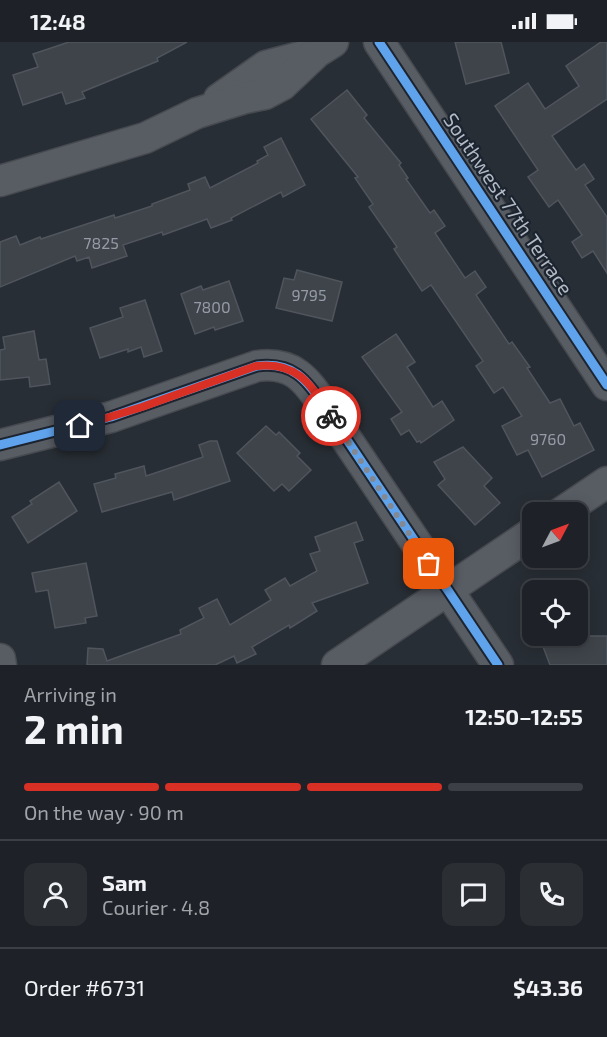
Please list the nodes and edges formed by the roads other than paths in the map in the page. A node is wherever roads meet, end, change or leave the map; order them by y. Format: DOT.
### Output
graph roads {
  1 [pos="379,42"];
  2 [pos="325,47"];
  3 [pos="0,181"];
  4 [pos="607,385"];
  5 [pos="0,445"];
  6 [pos="607,482"];
  7 [pos="577,502"];
  8 [pos="522,540"];
  9 [pos="447,591"];
  10 [pos="0,659"];
  11 [pos="1,665"];
  12 [pos="337,665"];
  13 [pos="498,665"];
  1 -- 4 [label="street, Southwest 77th Terrace"];
  2 -- 3 [label="street"];
  5 -- 9 [label="street"];
  6 -- 7 [label="street"];
  8 -- 9 [label="street"];
  9 -- 12 [label="street"];
  9 -- 13 [label="street"];
  10 -- 11 [label="street"];
}
